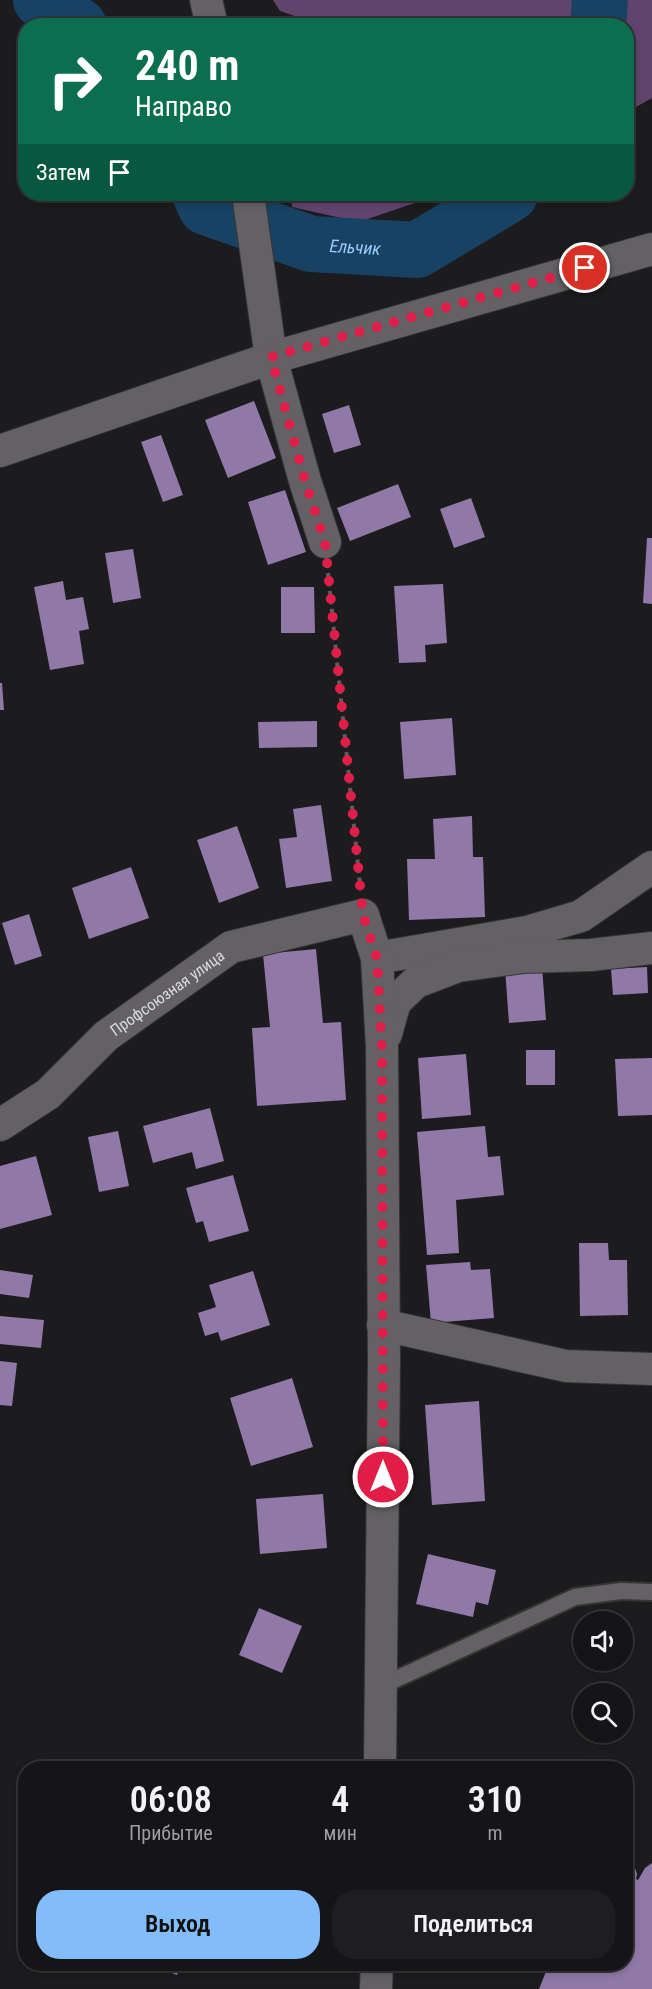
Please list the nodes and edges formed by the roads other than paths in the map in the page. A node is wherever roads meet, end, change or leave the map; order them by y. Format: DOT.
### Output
graph roads {
  1 [pos="249,201"];
  2 [pos="652,249"];
  3 [pos="271,357"];
  4 [pos="0,450"];
  5 [pos="325,542"];
  6 [pos="652,867"];
  7 [pos="652,948"];
  8 [pos="377,958"];
  9 [pos="382,1048"];
  10 [pos="0,1125"];
  11 [pos="384,1325"];
  12 [pos="652,1369"];
  13 [pos="652,1592"];
  14 [pos="381,1686"];
  15 [pos="380,1761"];
  16 [pos="377,1971"];
  17 [pos="376,1989"];
  1 -- 3 [label="street"];
  2 -- 3 [label="street"];
  3 -- 4 [label="street"];
  3 -- 5 [label="street"];
  6 -- 8 [label="street"];
  7 -- 9 [label="street"];
  8 -- 9 [label="street"];
  8 -- 10 [label="street, Профсоюзная улица"];
  9 -- 11 [label="street"];
  11 -- 12 [label="street"];
  11 -- 14 [label="street"];
  13 -- 14 [label="lane"];
  14 -- 15 [label="street"];
  16 -- 17 [label="street"];
}
